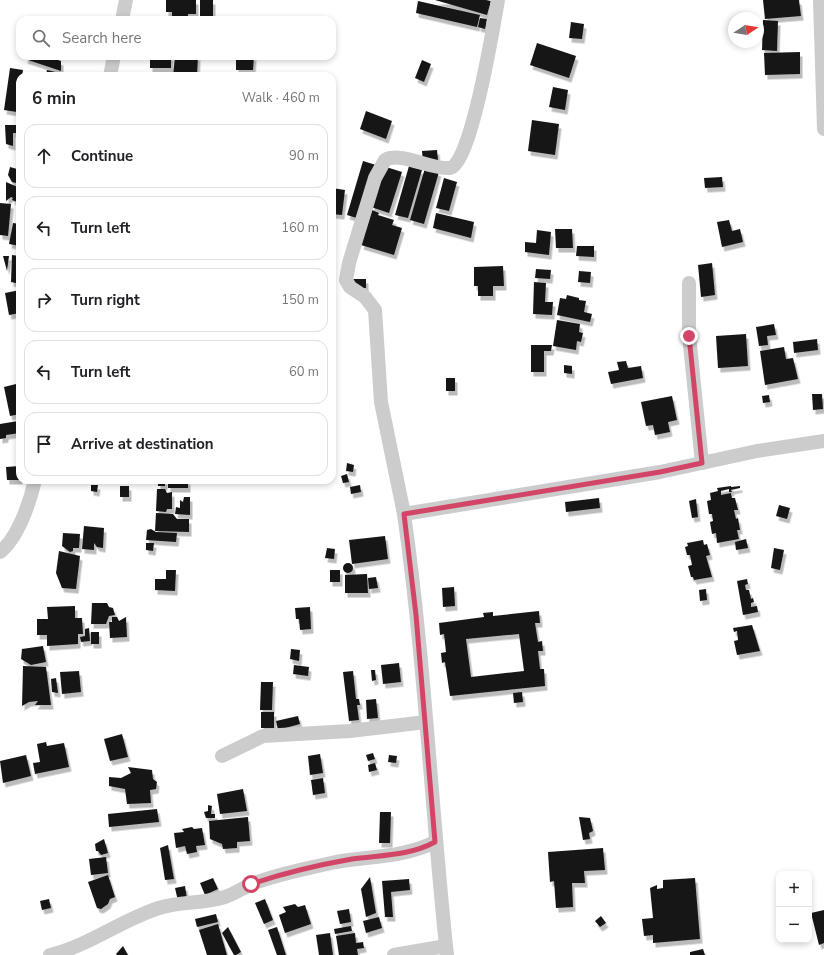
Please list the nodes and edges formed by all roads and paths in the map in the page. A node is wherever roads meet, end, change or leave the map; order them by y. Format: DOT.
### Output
graph roads {
  1 [pos="126,0"];
  2 [pos="498,0"];
  3 [pos="820,0"];
  4 [pos="123,16"];
  5 [pos="823,38"];
  6 [pos="113,60"];
  7 [pos="111,72"];
  8 [pos="824,129"];
  9 [pos="689,282"];
  10 [pos="824,441"];
  11 [pos="702,463"];
  12 [pos="34,484"];
  13 [pos="404,514"];
  14 [pos="0,552"];
  15 [pos="426,722"];
  16 [pos="222,756"];
  17 [pos="435,842"];
  18 [pos="446,951"];
  19 [pos="50,955"];
  20 [pos="394,955"];
  1 -- 4 [label="street"];
  2 -- 13 [label="street"];
  3 -- 5 [label="street"];
  5 -- 8 [label="street"];
  6 -- 7 [label="street"];
  9 -- 11 [label="street"];
  10 -- 11 [label="street"];
  11 -- 13 [label="street"];
  12 -- 14 [label="street"];
  13 -- 15 [label="street"];
  15 -- 16 [label="street"];
  15 -- 17 [label="street"];
  17 -- 18 [label="street"];
  17 -- 19 [label="street"];
  18 -- 20 [label="street"];
}
